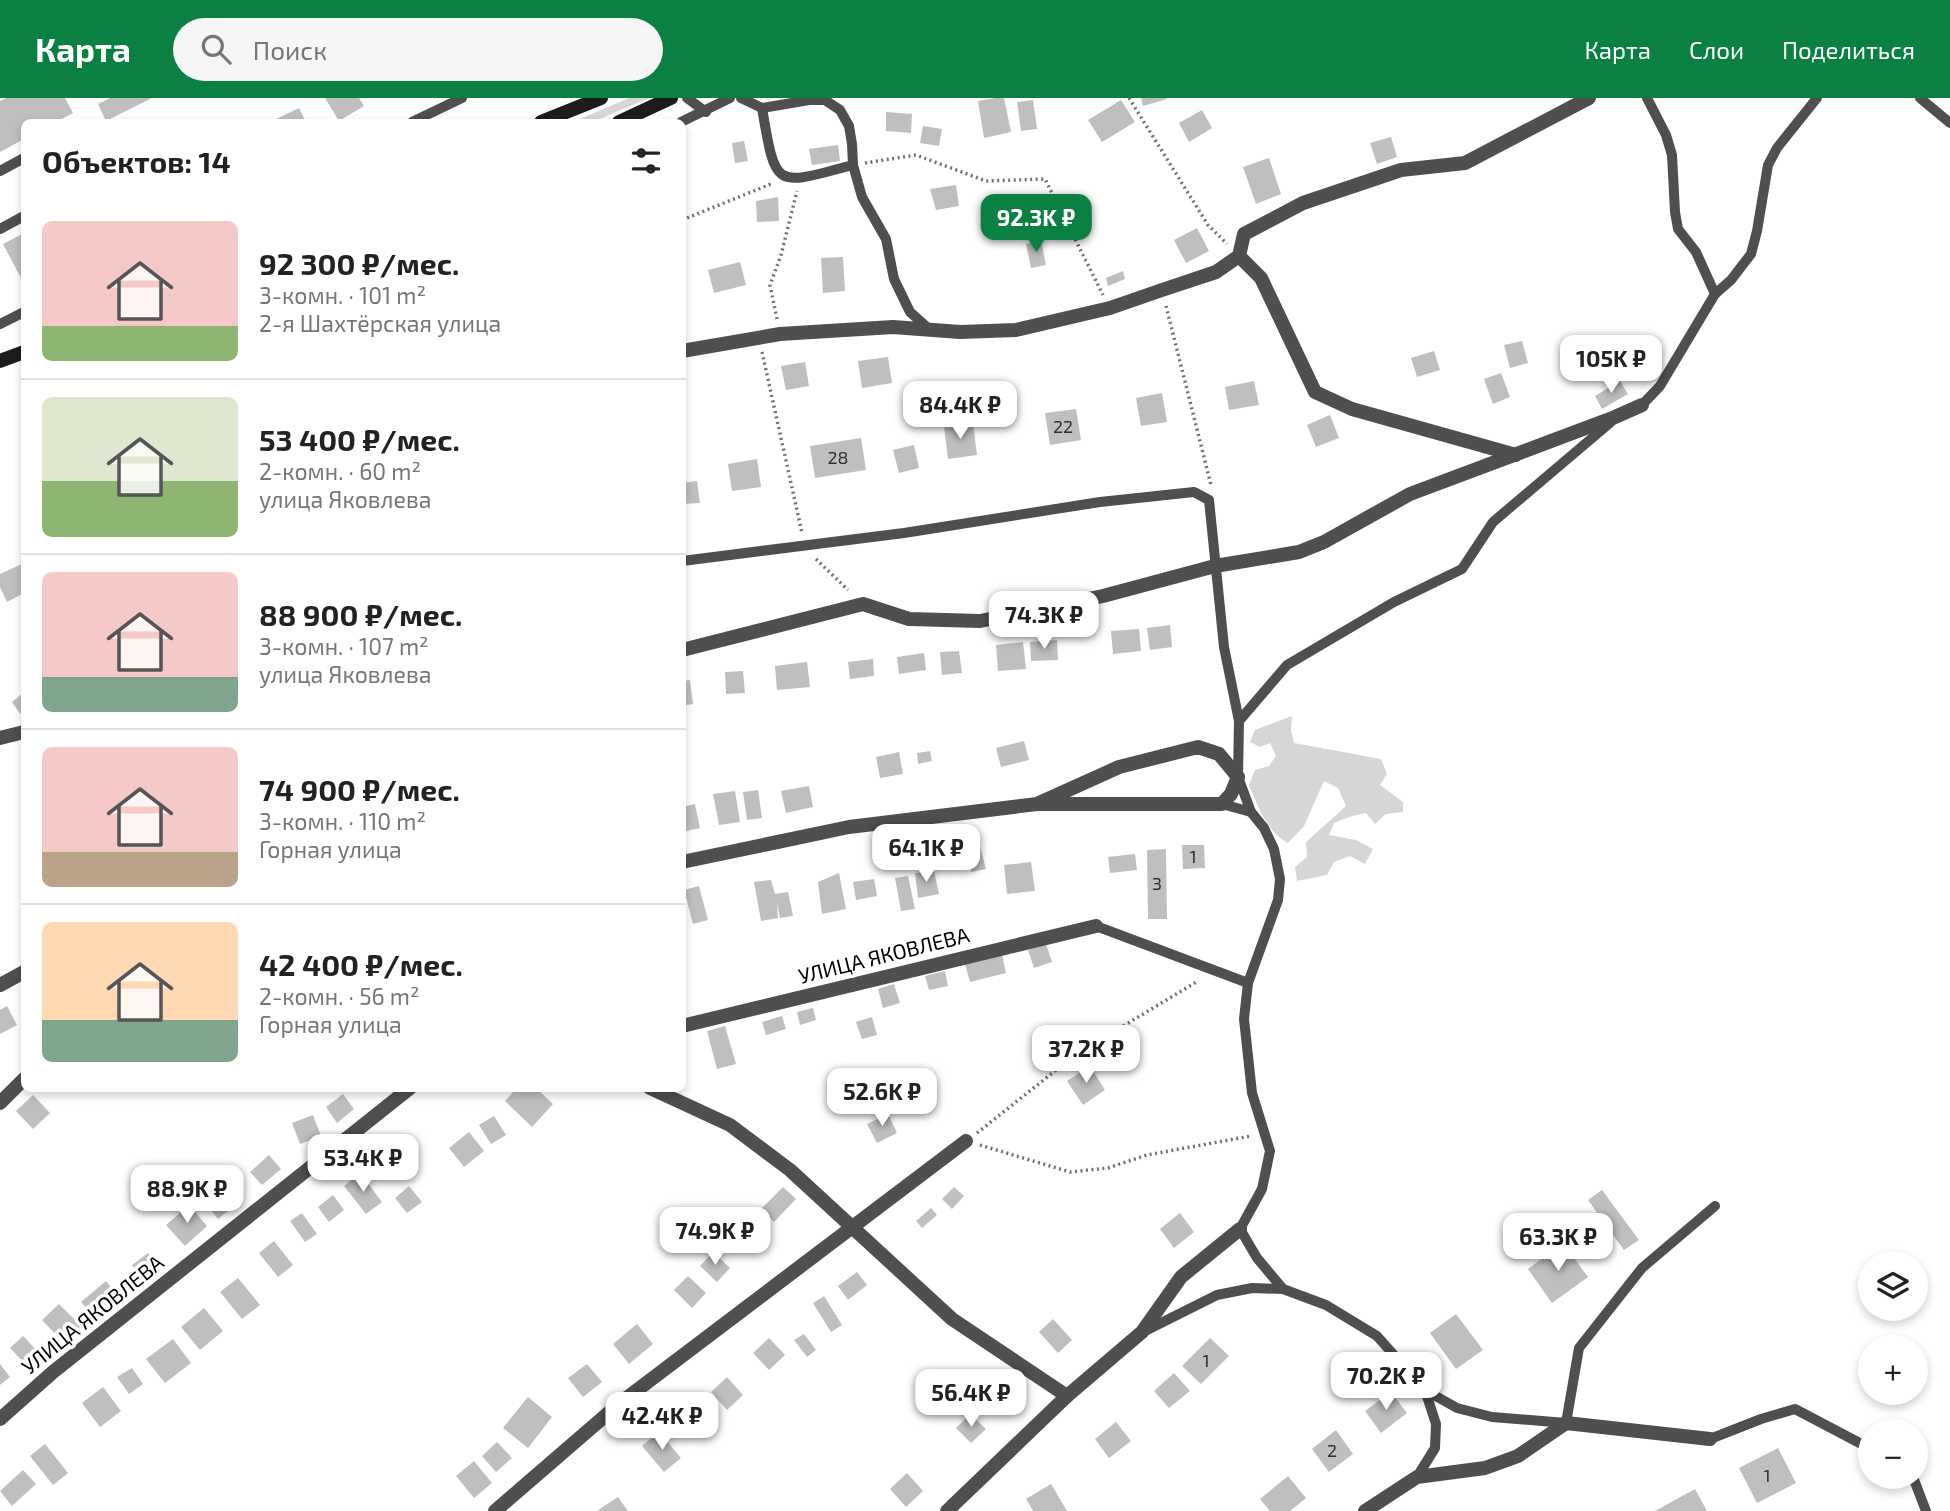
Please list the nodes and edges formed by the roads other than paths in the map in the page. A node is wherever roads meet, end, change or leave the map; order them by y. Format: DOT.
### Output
graph roads {
  1 [pos="462,98"];
  2 [pos="601,98"];
  3 [pos="671,98"];
  4 [pos="687,98"];
  5 [pos="730,98"];
  6 [pos="741,98"];
  7 [pos="1589,98"];
  8 [pos="1647,98"];
  9 [pos="1817,98"];
  10 [pos="1920,98"];
  11 [pos="762,108"];
  12 [pos="706,112"];
  13 [pos="418,119"];
  14 [pos="548,119"];
  15 [pos="626,119"];
  16 [pos="686,120"];
  17 [pos="1950,123"];
  18 [pos="21,160"];
  19 [pos="853,165"];
  20 [pos="0,171"];
  21 [pos="21,218"];
  22 [pos="0,229"];
  23 [pos="1239,256"];
  24 [pos="1715,294"];
  25 [pos="21,314"];
  26 [pos="0,324"];
  27 [pos="929,329"];
  28 [pos="686,350"];
  29 [pos="0,351"];
  30 [pos="21,353"];
  31 [pos="0,361"];
  32 [pos="1642,405"];
  33 [pos="1615,417"];
  34 [pos="1516,455"];
  35 [pos="686,560"];
  36 [pos="1215,566"];
  37 [pos="686,649"];
  38 [pos="1239,721"];
  39 [pos="21,733"];
  40 [pos="0,738"];
  41 [pos="1238,777"];
  42 [pos="1037,804"];
  43 [pos="1222,804"];
  44 [pos="1251,812"];
  45 [pos="686,861"];
  46 [pos="1096,926"];
  47 [pos="21,974"];
  48 [pos="1248,983"];
  49 [pos="0,985"];
  50 [pos="686,1025"];
  51 [pos="21,1082"];
  52 [pos="405,1092"];
  53 [pos="659,1092"];
  54 [pos="0,1103"];
  55 [pos="966,1142"];
  56 [pos="1715,1206"];
  57 [pos="853,1227"];
  58 [pos="1240,1229"];
  59 [pos="1283,1289"];
  60 [pos="1142,1332"];
  61 [pos="1426,1390"];
  62 [pos="1067,1396"];
  63 [pos="0,1419"];
  64 [pos="1566,1423"];
  65 [pos="1710,1439"];
  66 [pos="1858,1442"];
  67 [pos="1417,1477"];
  68 [pos="1918,1489"];
  69 [pos="495,1511"];
  70 [pos="947,1511"];
  71 [pos="1365,1511"];
  72 [pos="1926,1511"];
  1 -- 13 [label="lane"];
  2 -- 14 [label="main road"];
  3 -- 15 [label="main road"];
  4 -- 12 [label="lane"];
  5 -- 12 [label="lane"];
  6 -- 11 [label="lane"];
  7 -- 23 [label="street"];
  8 -- 24 [label="lane"];
  9 -- 24 [label="lane"];
  10 -- 17 [label="lane"];
  11 -- 19 [label="lane"];
  11 -- 19 [label="lane"];
  12 -- 16 [label="lane"];
  18 -- 20 [label="lane"];
  19 -- 27 [label="lane"];
  21 -- 22 [label="lane"];
  23 -- 27 [label="street"];
  23 -- 34 [label="street"];
  24 -- 32 [label="lane"];
  25 -- 26 [label="lane"];
  27 -- 28 [label="street"];
  29 -- 31 [label="street"];
  30 -- 31 [label="main road"];
  32 -- 33 [label="street"];
  33 -- 34 [label="street"];
  33 -- 38 [label="lane"];
  34 -- 36 [label="street"];
  35 -- 36 [label="lane"];
  36 -- 37 [label="street"];
  36 -- 38 [label="lane"];
  38 -- 41 [label="lane"];
  39 -- 40 [label="street"];
  41 -- 42 [label="street"];
  41 -- 43 [label="street"];
  41 -- 44 [label="lane"];
  42 -- 43 [label="street"];
  42 -- 45 [label="street"];
  43 -- 44 [label="lane"];
  44 -- 48 [label="lane"];
  46 -- 48 [label="lane"];
  46 -- 50 [label="street, УЛИЦА ЯКОВЛЕВА"];
  47 -- 49 [label="street"];
  48 -- 58 [label="lane"];
  51 -- 54 [label="street"];
  52 -- 63 [label="street, УЛИЦА ЯКОВЛЕВА"];
  53 -- 57 [label="street"];
  55 -- 57 [label="street"];
  56 -- 64 [label="lane"];
  57 -- 62 [label="street"];
  57 -- 69 [label="street"];
  58 -- 59 [label="lane"];
  58 -- 60 [label="street"];
  59 -- 60 [label="lane"];
  59 -- 61 [label="lane"];
  60 -- 62 [label="street"];
  61 -- 64 [label="lane"];
  61 -- 67 [label="lane"];
  62 -- 70 [label="street"];
  64 -- 65 [label="street"];
  64 -- 67 [label="street"];
  65 -- 66 [label="lane"];
  67 -- 71 [label="street"];
  68 -- 72 [label="lane"];
}
